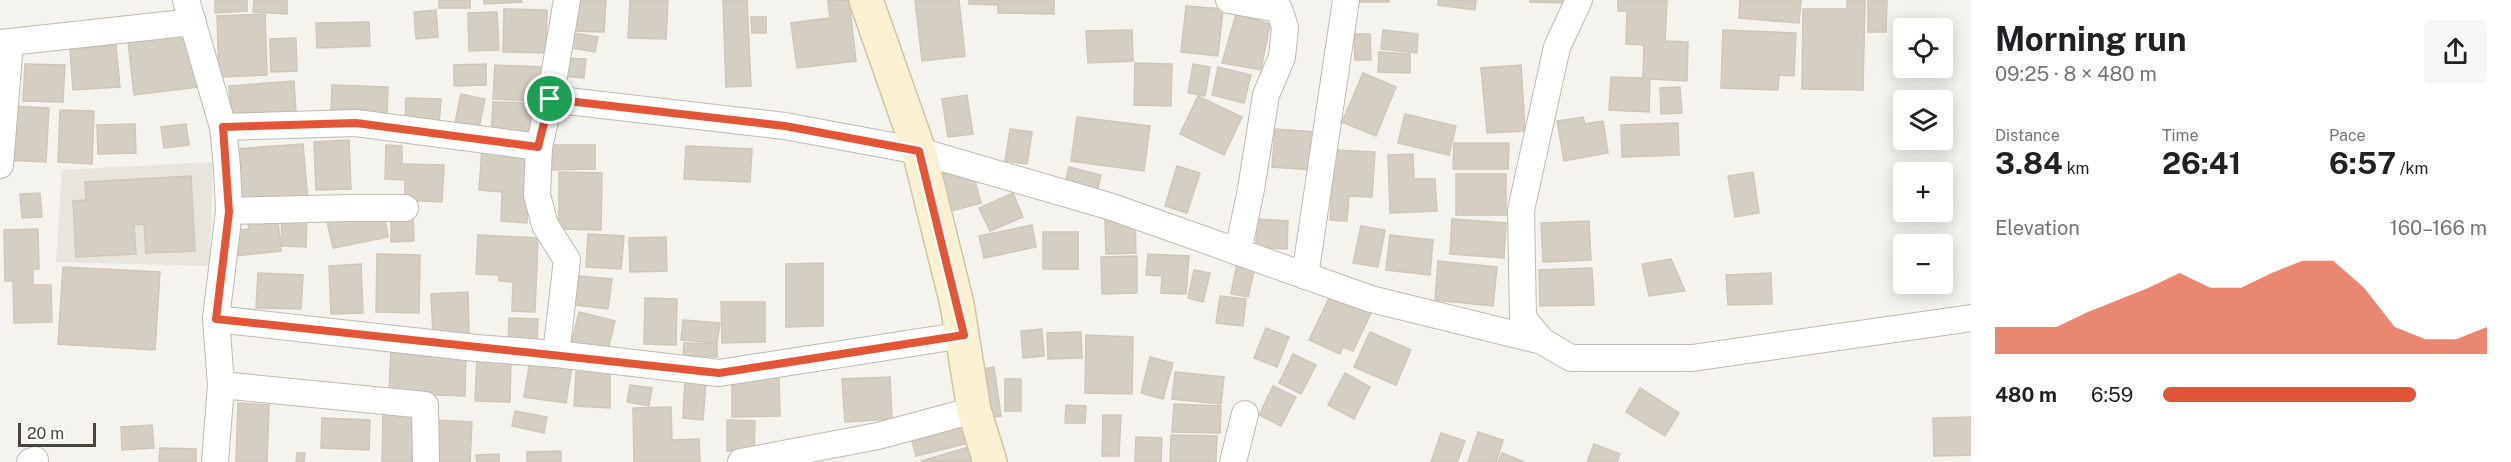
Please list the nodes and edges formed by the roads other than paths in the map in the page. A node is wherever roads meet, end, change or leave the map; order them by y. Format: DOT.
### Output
graph roads {
  1 [pos="567,0"];
  2 [pos="866,0"];
  3 [pos="1229,0"];
  4 [pos="1346,0"];
  5 [pos="1579,0"];
  6 [pos="190,11"];
  7 [pos="5,43"];
  8 [pos="550,99"];
  9 [pos="223,127"];
  10 [pos="538,147"];
  11 [pos="919,151"];
  12 [pos="0,165"];
  13 [pos="405,208"];
  14 [pos="229,212"];
  15 [pos="1238,252"];
  16 [pos="1305,276"];
  17 [pos="1971,318"];
  18 [pos="216,319"];
  19 [pos="964,335"];
  20 [pos="1542,340"];
  21 [pos="556,354"];
  22 [pos="221,385"];
  23 [pos="974,410"];
  24 [pos="1245,414"];
  25 [pos="750,461"];
  26 [pos="215,462"];
  27 [pos="426,462"];
  28 [pos="990,462"];
  29 [pos="1233,462"];
  1 -- 8 [label="street"];
  2 -- 11 [label="main road"];
  3 -- 15 [label="street"];
  4 -- 16 [label="street"];
  5 -- 20 [label="street"];
  6 -- 7 [label="street"];
  6 -- 9 [label="street"];
  7 -- 12 [label="street"];
  8 -- 10 [label="street"];
  8 -- 11 [label="street"];
  9 -- 10 [label="street"];
  9 -- 14 [label="street"];
  10 -- 21 [label="street"];
  11 -- 15 [label="street"];
  11 -- 19 [label="main road"];
  13 -- 14 [label="street"];
  14 -- 18 [label="street"];
  15 -- 16 [label="street"];
  16 -- 20 [label="street"];
  17 -- 20 [label="street"];
  18 -- 21 [label="street"];
  18 -- 22 [label="street"];
  19 -- 21 [label="street"];
  19 -- 23 [label="main road"];
  22 -- 26 [label="street"];
  22 -- 27 [label="street"];
  23 -- 25 [label="street"];
  23 -- 28 [label="main road"];
  24 -- 29 [label="street"];
}
